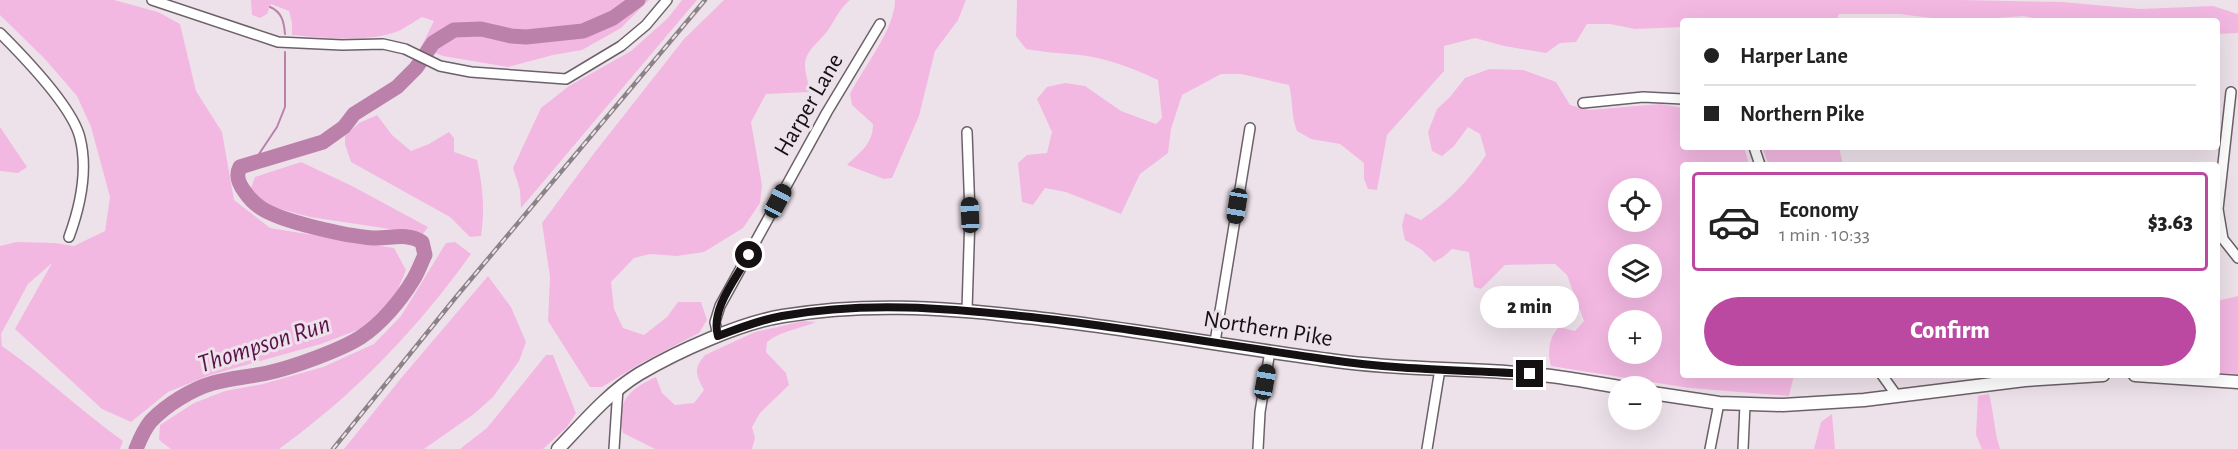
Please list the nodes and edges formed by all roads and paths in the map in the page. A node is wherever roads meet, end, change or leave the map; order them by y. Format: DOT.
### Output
graph roads {
  1 [pos="152,0"];
  2 [pos="668,0"];
  3 [pos="880,24"];
  4 [pos="0,33"];
  5 [pos="2231,92"];
  6 [pos="1680,99"];
  7 [pos="1583,103"];
  8 [pos="1250,128"];
  9 [pos="967,132"];
  10 [pos="2220,191"];
  11 [pos="2220,230"];
  12 [pos="69,237"];
  13 [pos="2238,258"];
  14 [pos="967,310"];
  15 [pos="718,336"];
  16 [pos="1215,342"];
  17 [pos="1270,351"];
  18 [pos="1440,369"];
  19 [pos="1883,378"];
  20 [pos="2056,378"];
  21 [pos="2179,378"];
  22 [pos="2238,382"];
  23 [pos="1608,385"];
  24 [pos="618,388"];
  25 [pos="1662,394"];
  26 [pos="1897,396"];
  27 [pos="1719,403"];
  28 [pos="1744,405"];
  29 [pos="558,449"];
  30 [pos="614,449"];
  31 [pos="1258,449"];
  32 [pos="1427,449"];
  33 [pos="1710,449"];
  34 [pos="1743,449"];
  1 -- 2 [label="street"];
  3 -- 15 [label="street, Harper Lane"];
  4 -- 12 [label="street"];
  5 -- 10 [label="street"];
  6 -- 7 [label="street"];
  8 -- 16 [label="street"];
  9 -- 14 [label="street"];
  11 -- 13 [label="street"];
  14 -- 15 [label="street, Northern Pike"];
  14 -- 16 [label="street, Northern Pike"];
  15 -- 24 [label="street, Northern Pike"];
  16 -- 17 [label="street, Northern Pike"];
  17 -- 18 [label="street, Northern Pike"];
  17 -- 31 [label="street"];
  18 -- 23 [label="street, Northern Pike"];
  18 -- 32 [label="street"];
  19 -- 26 [label="street"];
  20 -- 26 [label="street"];
  21 -- 22 [label="street"];
  24 -- 29 [label="street, Northern Pike"];
  24 -- 30 [label="street"];
  25 -- 27 [label="street"];
  26 -- 28 [label="street"];
  27 -- 28 [label="street"];
  27 -- 33 [label="street"];
  28 -- 34 [label="street"];
}
